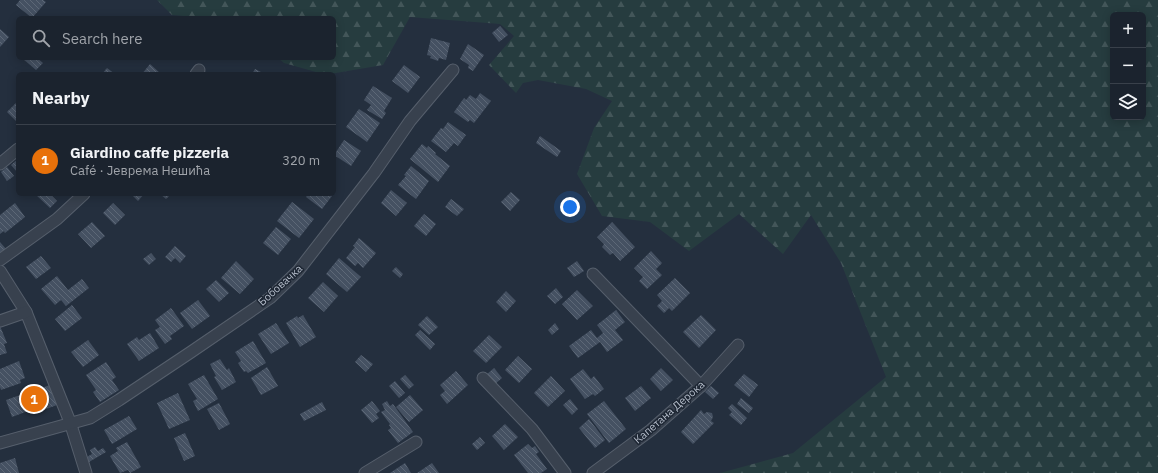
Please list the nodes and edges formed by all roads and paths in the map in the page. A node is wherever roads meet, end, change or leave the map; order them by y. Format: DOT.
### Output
graph roads {
  1 [pos="453,70"];
  2 [pos="16,151"];
  3 [pos="0,164"];
  4 [pos="82,196"];
  5 [pos="0,260"];
  6 [pos="0,271"];
  7 [pos="593,274"];
  8 [pos="26,312"];
  9 [pos="0,321"];
  10 [pos="738,345"];
  11 [pos="483,378"];
  12 [pos="701,386"];
  13 [pos="70,422"];
  14 [pos="416,442"];
  15 [pos="0,443"];
  16 [pos="86,473"];
  17 [pos="365,473"];
  18 [pos="565,473"];
  19 [pos="593,473"];
  1 -- 13 [label="street, Бобовачка"];
  2 -- 3 [label="street"];
  4 -- 5 [label="street"];
  6 -- 8 [label="street"];
  7 -- 12 [label="street"];
  8 -- 9 [label="street"];
  8 -- 13 [label="street"];
  10 -- 12 [label="street, Капетана Дерока"];
  11 -- 18 [label="street"];
  12 -- 19 [label="street, Капетана Дерока"];
  13 -- 15 [label="street, Бобовачка"];
  13 -- 16 [label="street"];
  14 -- 17 [label="street"];
}
